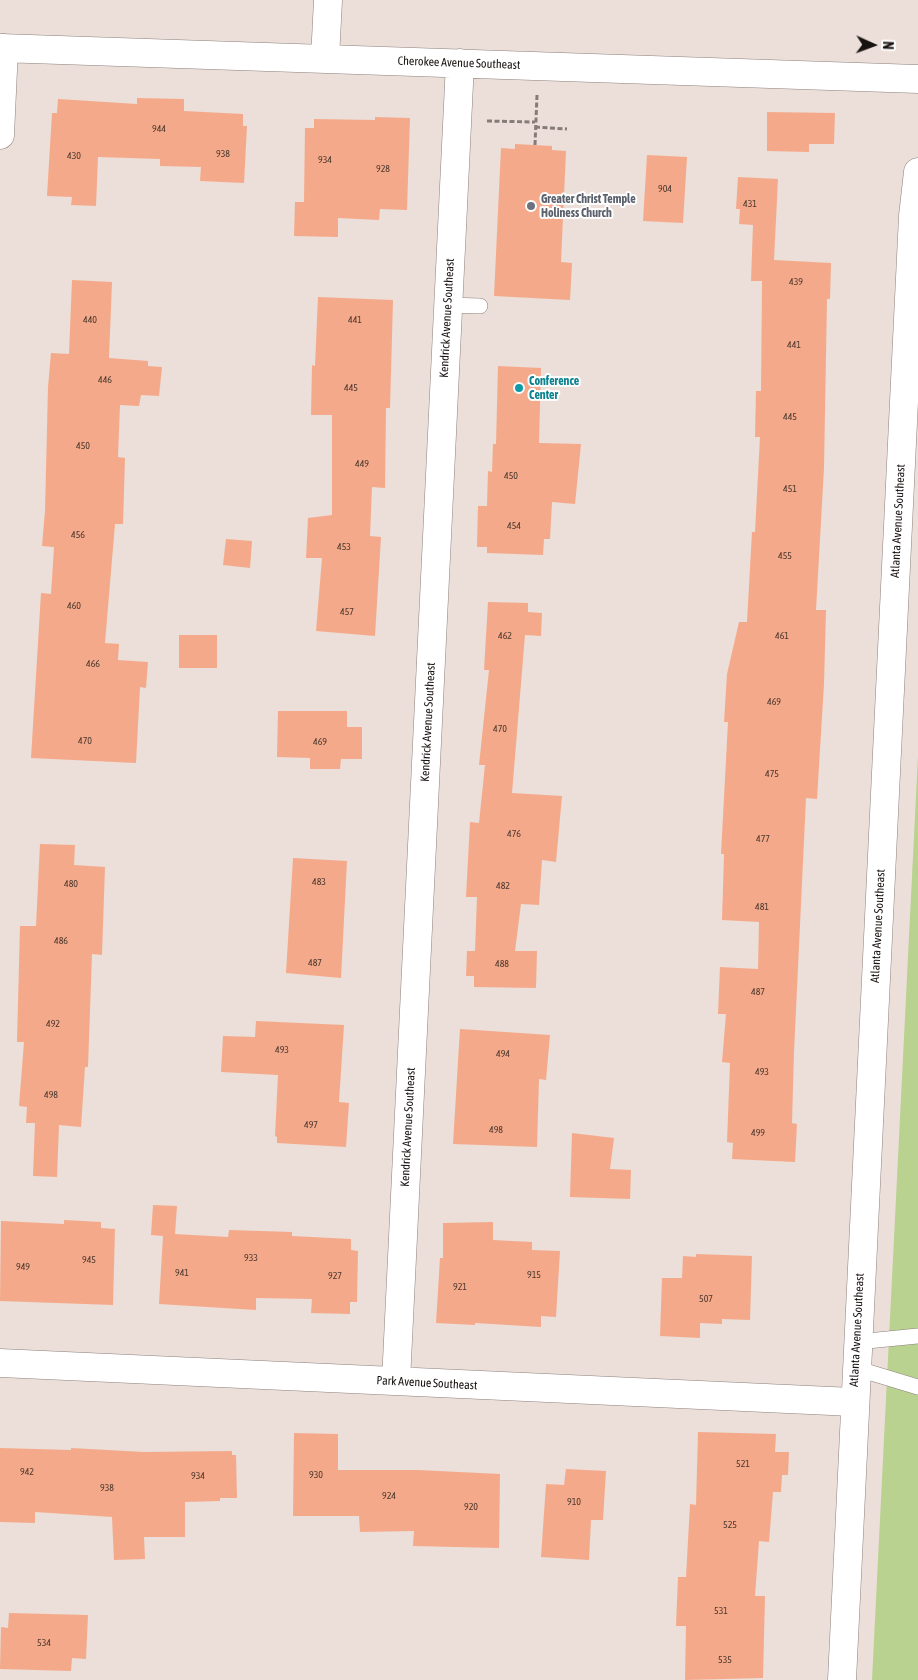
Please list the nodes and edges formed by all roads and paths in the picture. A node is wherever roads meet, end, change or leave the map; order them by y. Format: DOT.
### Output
graph roads {
  1 [pos="328,0"];
  2 [pos="2,48"];
  3 [pos="325,59"];
  4 [pos="460,63"];
  5 [pos="918,79"];
  6 [pos="537,87"];
  7 [pos="484,121"];
  8 [pos="535,122"];
  9 [pos="535,127"];
  10 [pos="567,129"];
  11 [pos="0,135"];
  12 [pos="535,144"];
  13 [pos="918,179"];
  14 [pos="448,305"];
  15 [pos="480,306"];
  16 [pos="918,1336"];
  17 [pos="856,1355"];
  18 [pos="0,1363"];
  19 [pos="396,1381"];
  20 [pos="918,1386"];
  21 [pos="853,1402"];
  22 [pos="842,1680"];
  1 -- 3 [label="street"];
  2 -- 3 [label="street, Cherokee Avenue Southeast"];
  2 -- 11 [label="street"];
  3 -- 4 [label="street, Cherokee Avenue Southeast"];
  4 -- 5 [label="street, Cherokee Avenue Southeast"];
  4 -- 14 [label="street, Kendrick Avenue Southeast"];
  6 -- 8 [label="path"];
  7 -- 8 [label="path"];
  8 -- 9 [label="path"];
  9 -- 10 [label="path"];
  9 -- 12 [label="path"];
  13 -- 17 [label="street, Atlanta Avenue Southeast"];
  14 -- 15 [label="lane"];
  14 -- 19 [label="street, Kendrick Avenue Southeast"];
  16 -- 17 [label="lane"];
  17 -- 20 [label="lane"];
  17 -- 21 [label="street, Atlanta Avenue Southeast"];
  18 -- 19 [label="street, Park Avenue Southeast"];
  19 -- 21 [label="street, Park Avenue Southeast"];
  21 -- 22 [label="street, Atlanta Avenue Southeast"];
}
